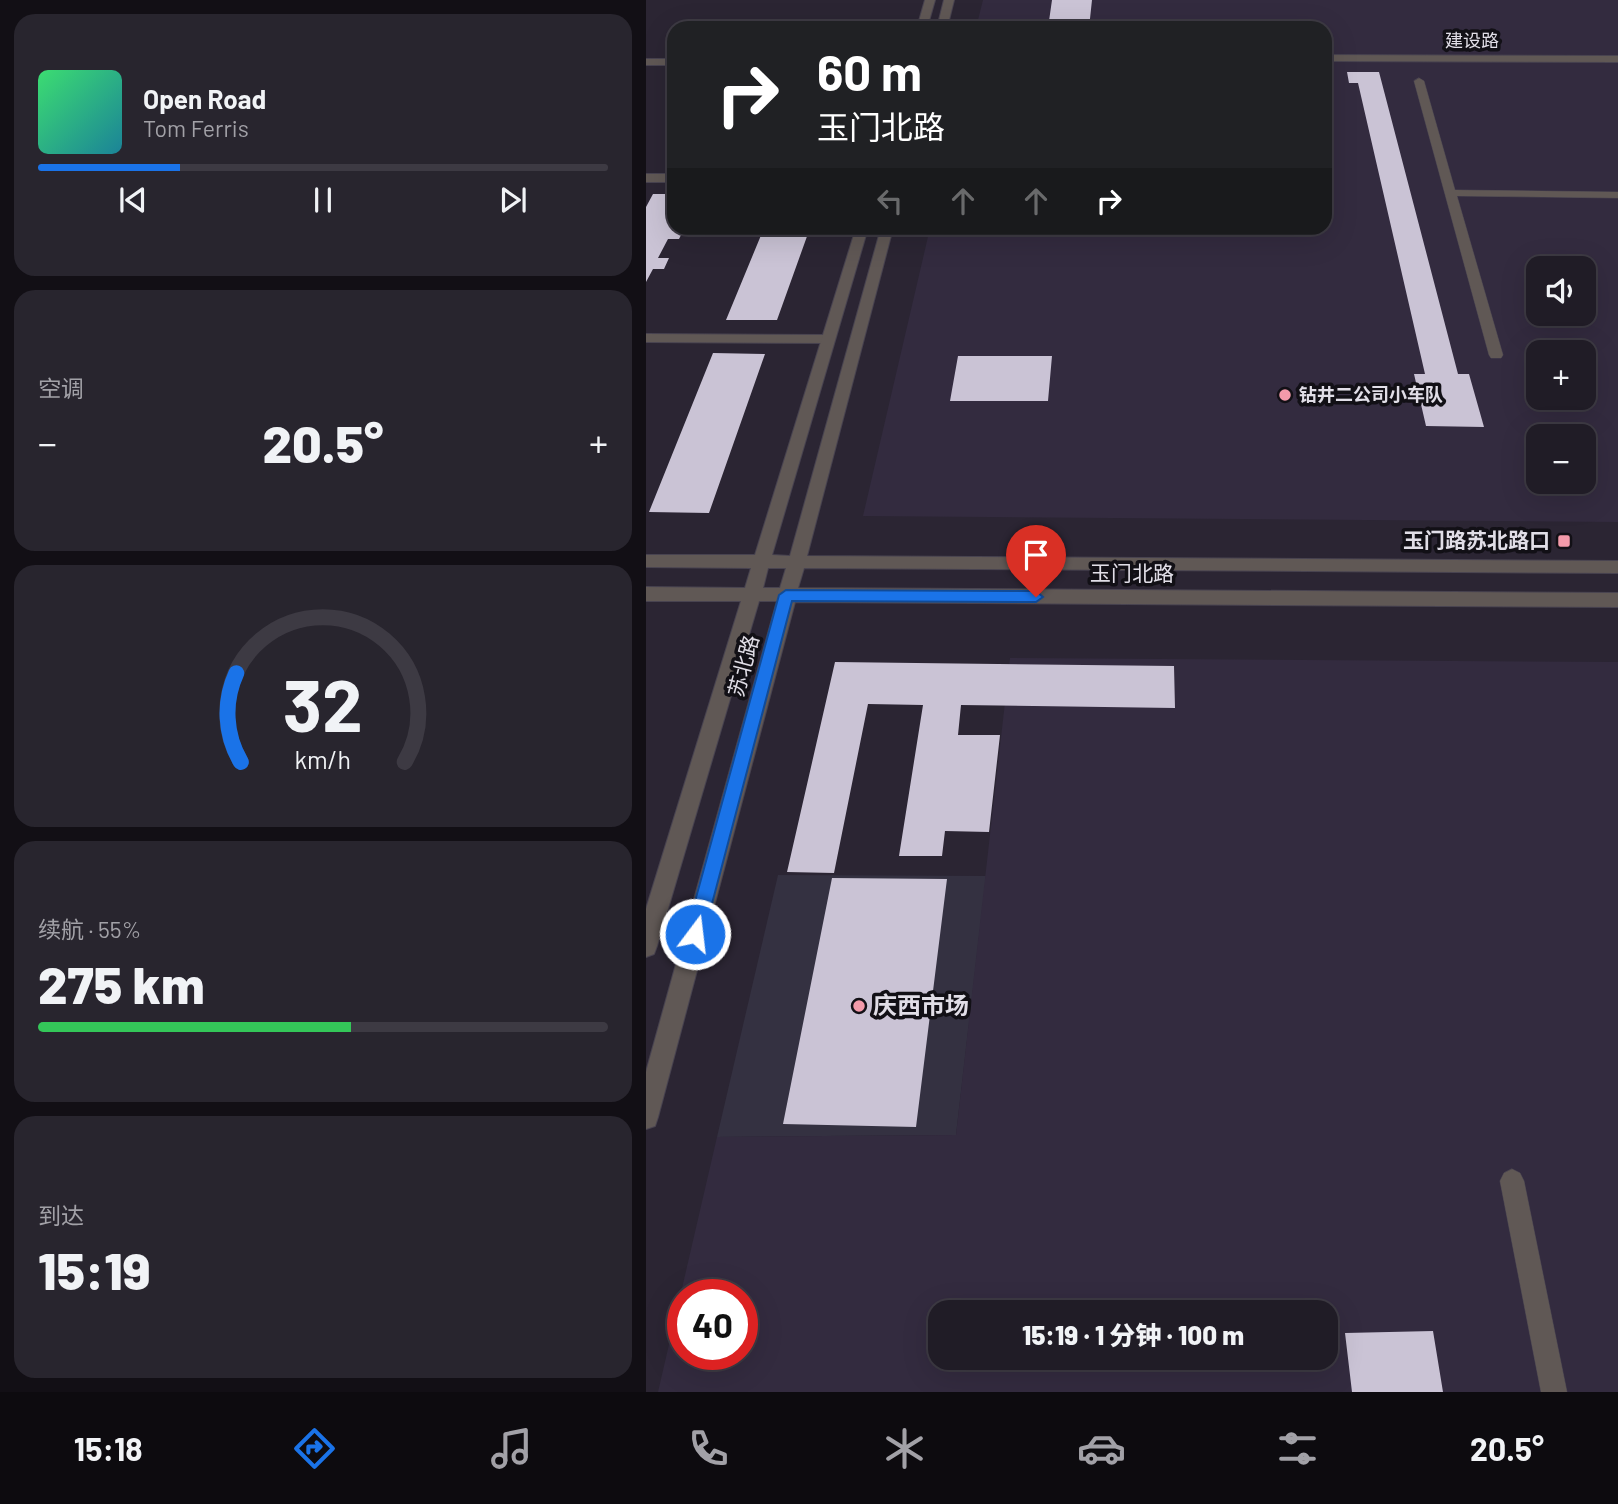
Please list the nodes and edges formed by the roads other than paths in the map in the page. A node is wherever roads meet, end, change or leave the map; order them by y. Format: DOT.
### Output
graph roads {
  1 [pos="930,0"];
  2 [pos="949,0"];
  3 [pos="924,21"];
  4 [pos="944,21"];
  5 [pos="1332,58"];
  6 [pos="1618,59"];
  7 [pos="646,62"];
  8 [pos="667,62"];
  9 [pos="1420,81"];
  10 [pos="646,178"];
  11 [pos="667,178"];
  12 [pos="1451,193"];
  13 [pos="1618,195"];
  14 [pos="860,235"];
  15 [pos="885,235"];
  16 [pos="646,338"];
  17 [pos="828,339"];
  18 [pos="1496,355"];
  19 [pos="646,561"];
  20 [pos="762,561"];
  21 [pos="795,562"];
  22 [pos="1618,567"];
  23 [pos="646,594"];
  24 [pos="751,595"];
  25 [pos="786,595"];
  26 [pos="1618,600"];
  27 [pos="646,946"];
  28 [pos="646,1117"];
  29 [pos="1512,1181"];
  30 [pos="1554,1392"];
  1 -- 3 [label="street"];
  2 -- 4 [label="street"];
  5 -- 6 [label="street, 建设路"];
  7 -- 8 [label="street"];
  9 -- 12 [label="lane"];
  10 -- 11 [label="street"];
  12 -- 13 [label="lane"];
  12 -- 18 [label="lane"];
  14 -- 17 [label="street, 苏北路"];
  15 -- 21 [label="street, 苏北路"];
  16 -- 17 [label="street"];
  17 -- 20 [label="street, 苏北路"];
  19 -- 20 [label="street, 玉门北路"];
  20 -- 21 [label="street, 玉门北路"];
  20 -- 24 [label="street, 苏北路"];
  21 -- 22 [label="street, 玉门北路"];
  21 -- 25 [label="street, 苏北路"];
  23 -- 24 [label="street, 玉门北路"];
  24 -- 25 [label="street, 玉门北路"];
  24 -- 27 [label="street, 苏北路"];
  25 -- 26 [label="street, 玉门北路"];
  25 -- 28 [label="street, 苏北路"];
  29 -- 30 [label="lane"];
}
